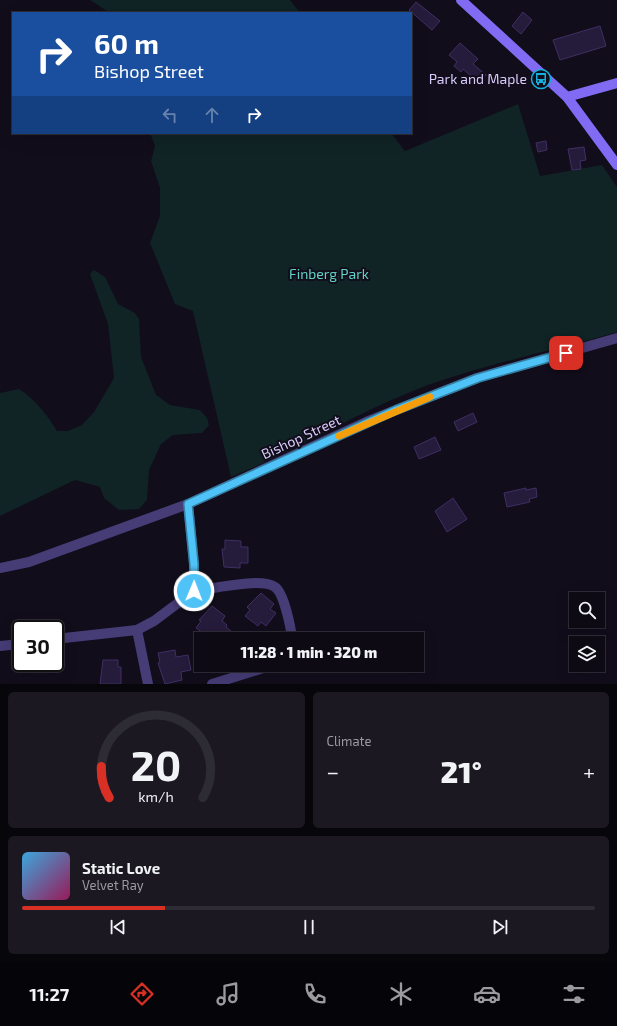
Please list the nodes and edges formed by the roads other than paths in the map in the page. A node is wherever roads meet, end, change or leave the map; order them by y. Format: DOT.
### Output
graph roads {
  1 [pos="461,0"];
  2 [pos="617,83"];
  3 [pos="567,97"];
  4 [pos="617,165"];
  5 [pos="617,338"];
  6 [pos="188,504"];
  7 [pos="0,568"];
  8 [pos="194,591"];
  9 [pos="137,630"];
  10 [pos="290,632"];
  11 [pos="64,638"];
  12 [pos="12,645"];
  13 [pos="0,646"];
  14 [pos="251,672"];
  15 [pos="148,684"];
  16 [pos="212,684"];
  1 -- 3 [label="main road"];
  2 -- 3 [label="main road"];
  3 -- 4 [label="main road"];
  5 -- 6 [label="street, Bishop Street"];
  6 -- 7 [label="street, Bishop Street"];
  6 -- 8 [label="street"];
  8 -- 9 [label="street"];
  8 -- 10 [label="street"];
  9 -- 11 [label="street"];
  9 -- 15 [label="street"];
  12 -- 13 [label="street"];
  14 -- 16 [label="street"];
}
